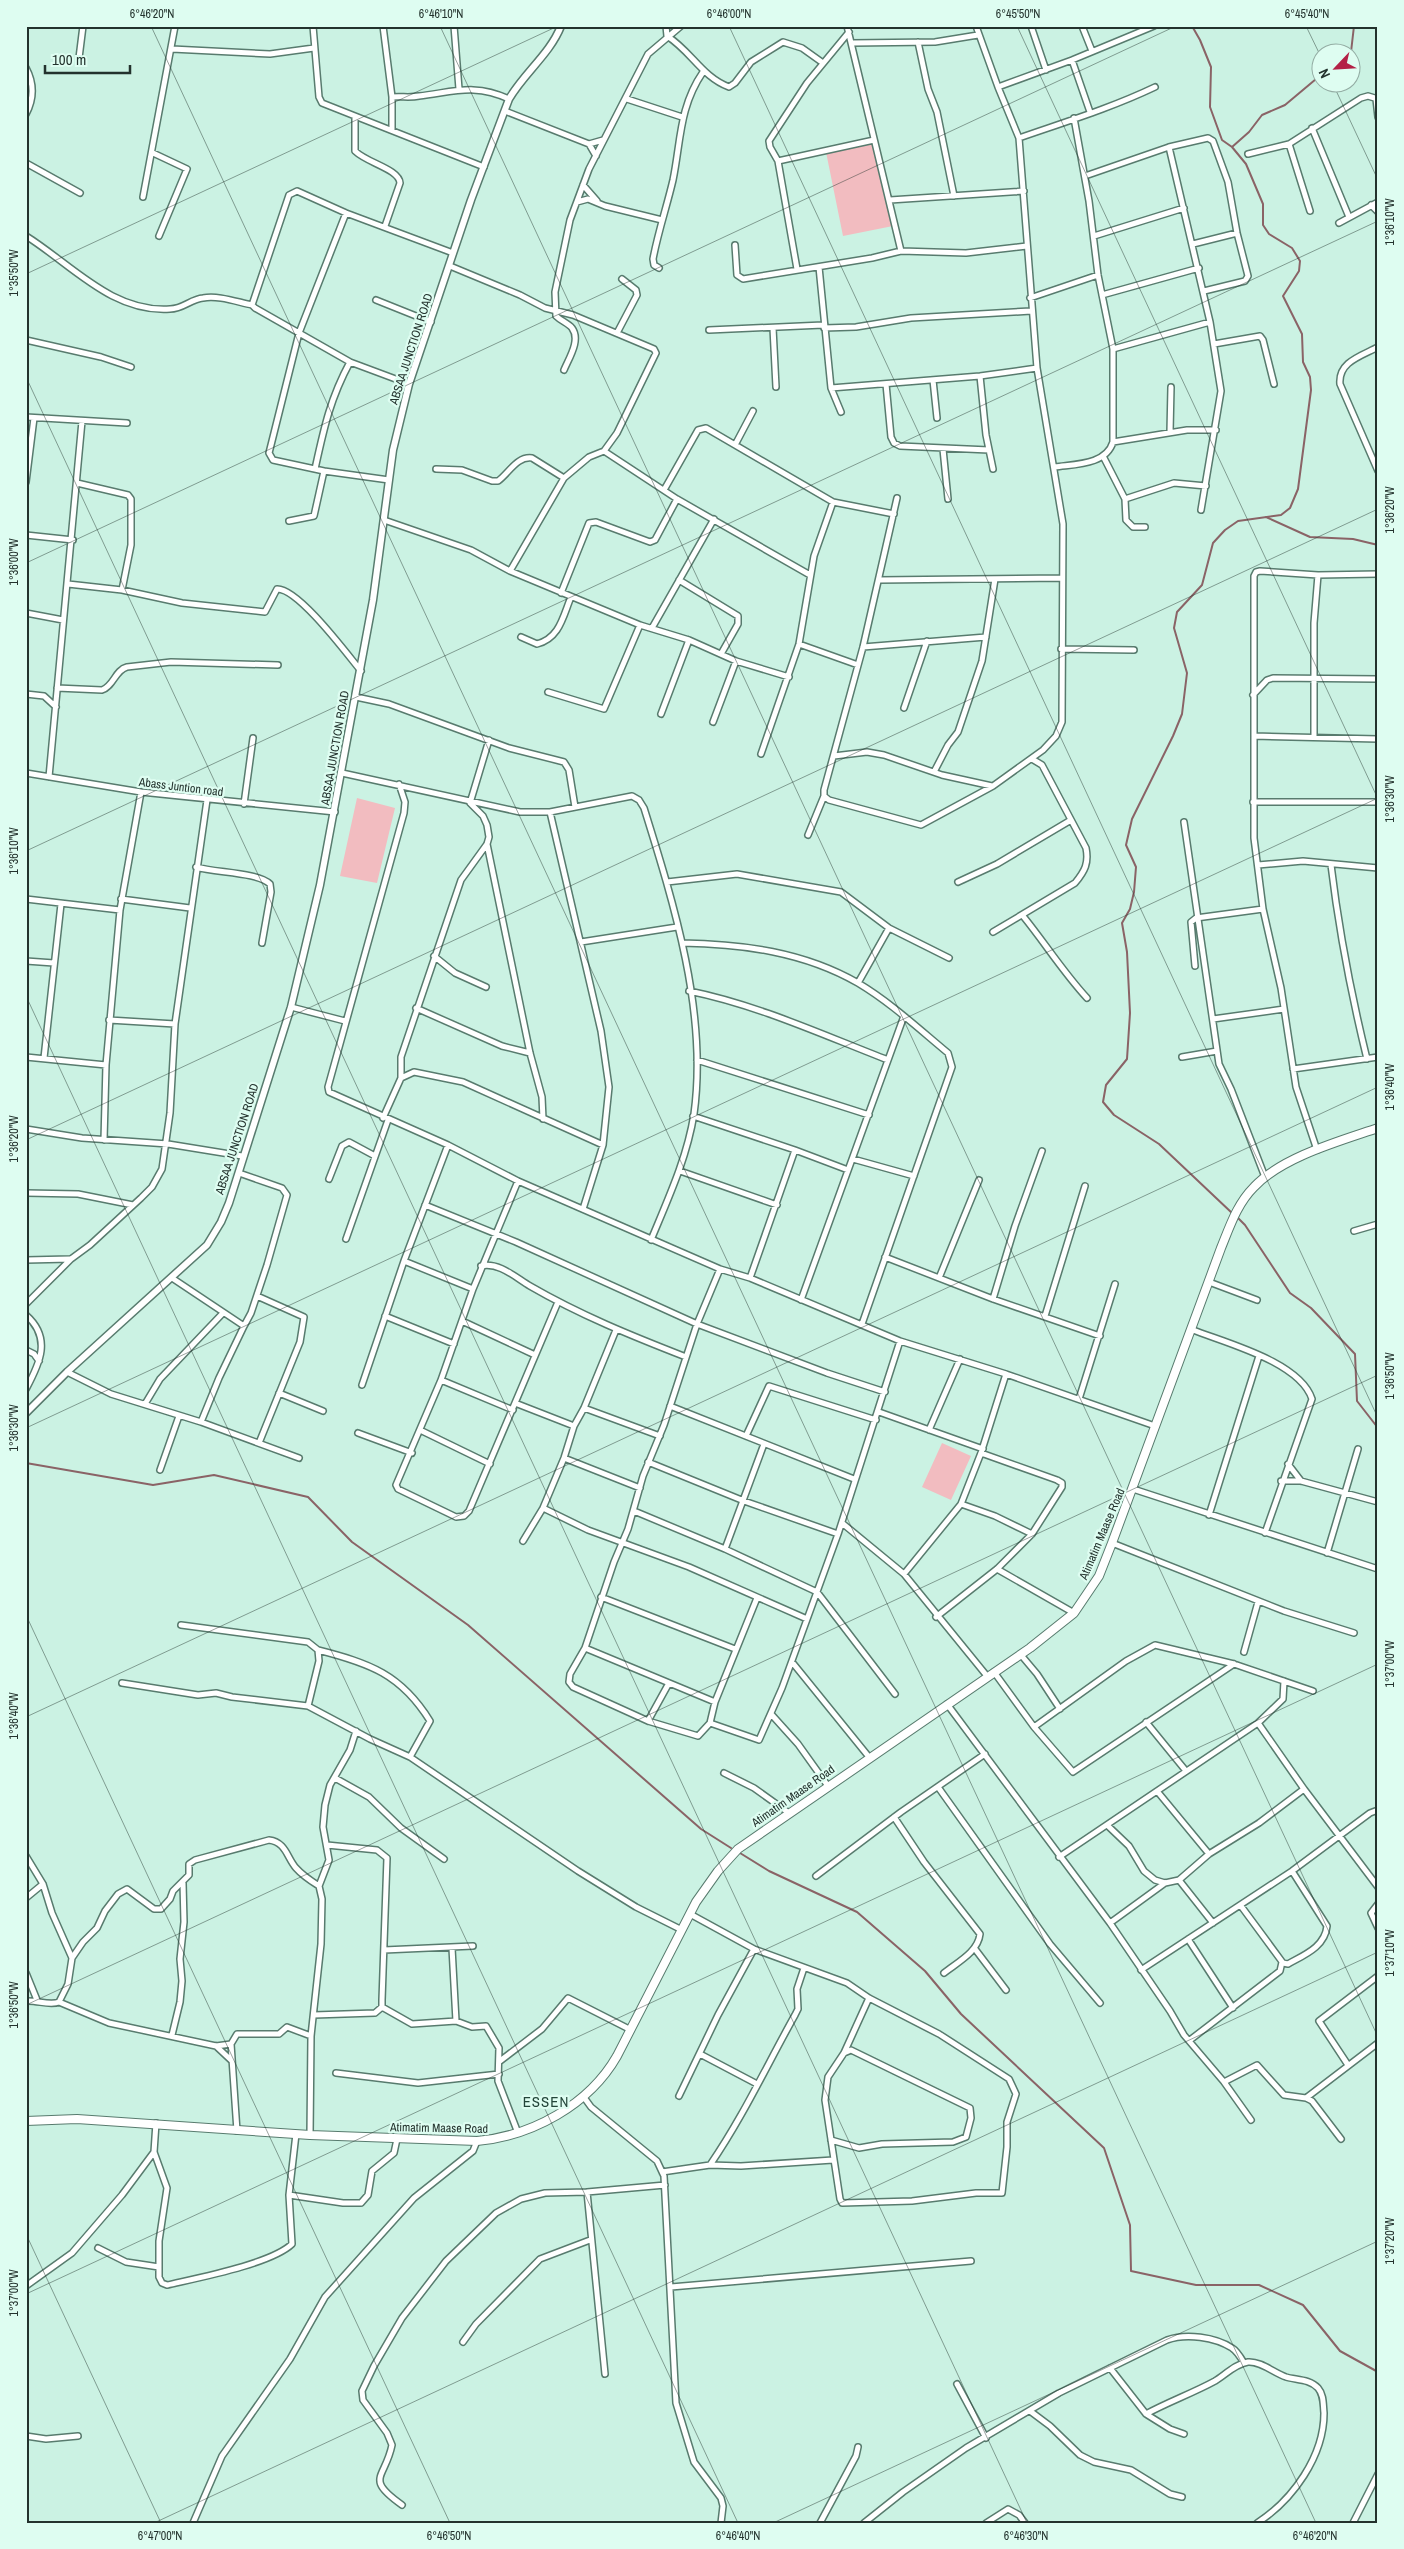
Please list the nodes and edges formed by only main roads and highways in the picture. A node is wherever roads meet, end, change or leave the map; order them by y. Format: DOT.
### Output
graph roads {
  1 [pos="1378,1128"];
  2 [pos="26,2121"];
  1 -- 2 [label="main road, Atimatim Maase Road"];
}
